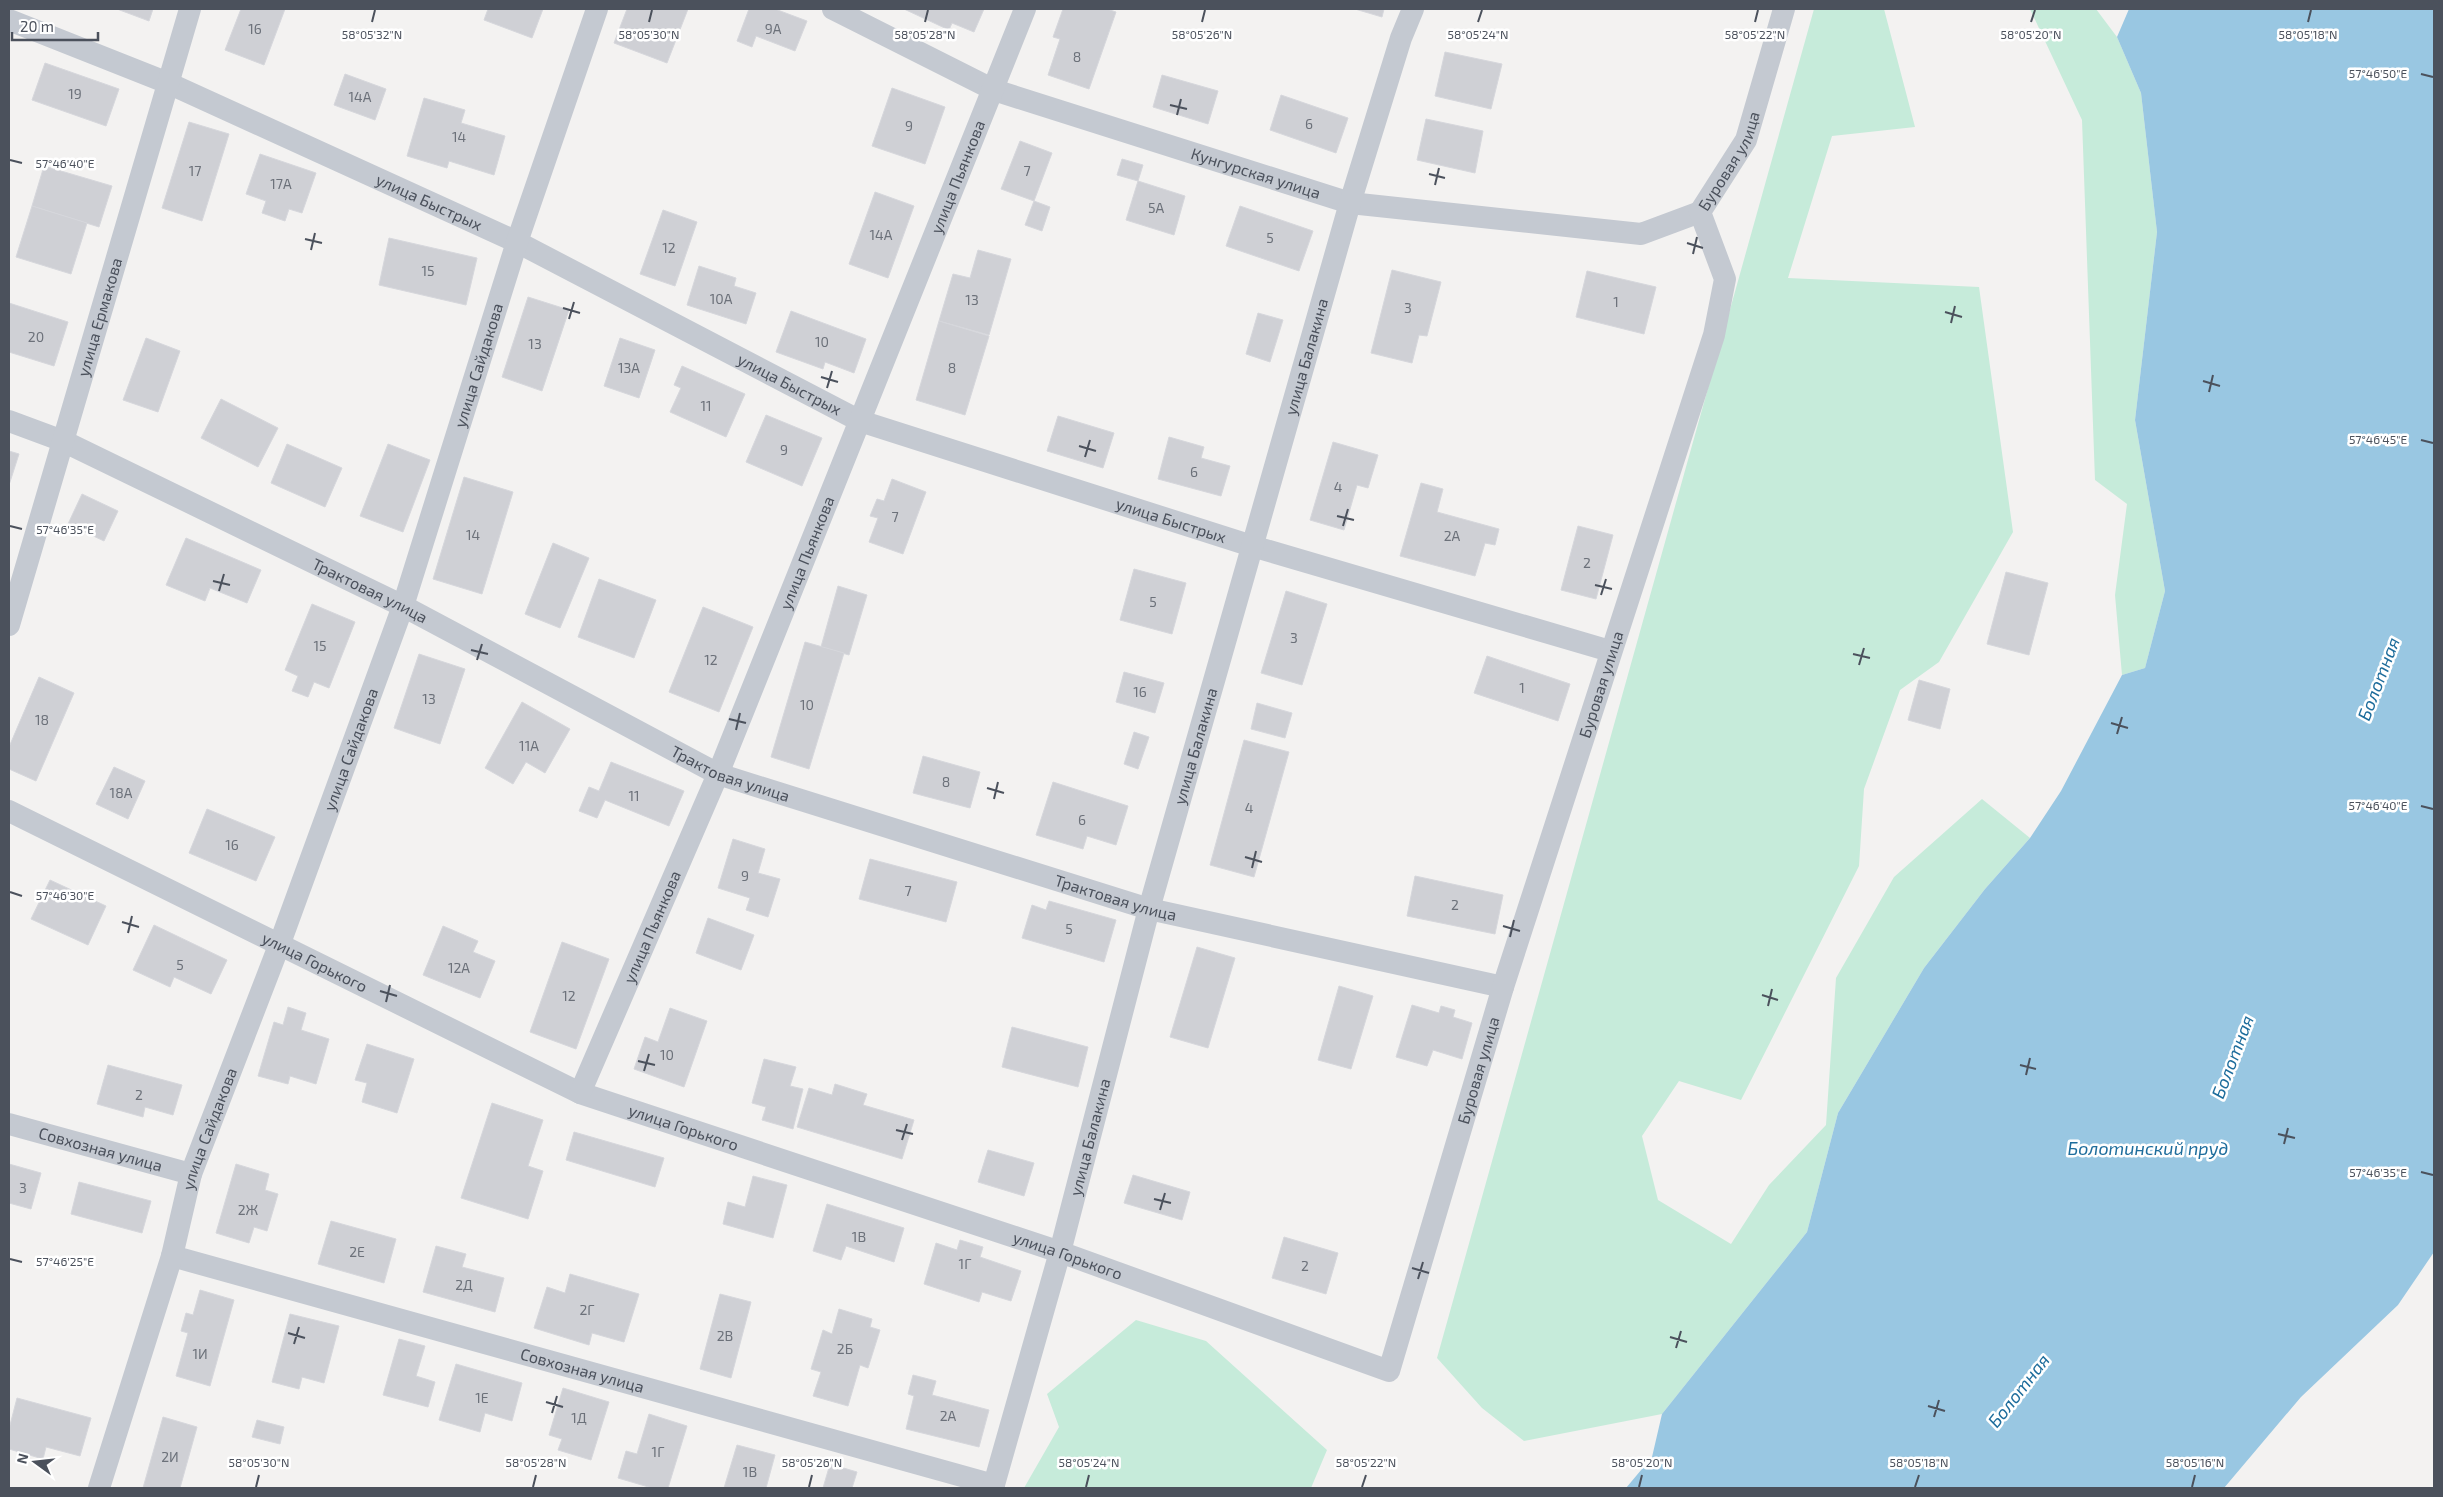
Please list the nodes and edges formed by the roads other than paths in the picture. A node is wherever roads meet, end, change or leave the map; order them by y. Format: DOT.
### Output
graph roads {
  1 [pos="190,9"];
  2 [pos="597,9"];
  3 [pos="833,9"];
  4 [pos="1025,9"];
  5 [pos="1414,9"];
  6 [pos="1784,9"];
  7 [pos="9,20"];
  8 [pos="168,83"];
  9 [pos="994,90"];
  10 [pos="1350,203"];
  11 [pos="1700,212"];
  12 [pos="517,242"];
  13 [pos="9,421"];
  14 [pos="860,421"];
  15 [pos="63,441"];
  16 [pos="1252,546"];
  17 [pos="403,606"];
  18 [pos="9,625"];
  19 [pos="1610,651"];
  20 [pos="718,774"];
  21 [pos="9,810"];
  22 [pos="1149,909"];
  23 [pos="280,943"];
  24 [pos="1503,988"];
  25 [pos="580,1092"];
  26 [pos="9,1124"];
  27 [pos="191,1174"];
  28 [pos="1060,1252"];
  29 [pos="172,1256"];
  30 [pos="1389,1370"];
  31 [pos="993,1486"];
  32 [pos="99,1488"];
  1 -- 8 [label="street, улица Ермакова"];
  2 -- 12 [label="street, улица Сайдакова"];
  3 -- 9 [label="street, Кунгурская улица"];
  4 -- 9 [label="street, улица Пьянкова"];
  5 -- 10 [label="street, улица Балакина"];
  6 -- 11 [label="street, Буровая улица"];
  7 -- 8 [label="street, улица Быстрых"];
  8 -- 12 [label="street, улица Быстрых"];
  8 -- 15 [label="street, улица Ермакова"];
  9 -- 10 [label="street, Кунгурская улица"];
  9 -- 14 [label="street, улица Пьянкова"];
  10 -- 11 [label="street, Кунгурская улица"];
  10 -- 16 [label="street, улица Балакина"];
  11 -- 19 [label="street, Буровая улица"];
  12 -- 14 [label="street, улица Быстрых"];
  12 -- 17 [label="street, улица Сайдакова"];
  13 -- 15 [label="street, Трактовая улица"];
  14 -- 16 [label="street, улица Быстрых"];
  14 -- 20 [label="street, улица Пьянкова"];
  15 -- 17 [label="street, Трактовая улица"];
  15 -- 18 [label="street, улица Ермакова"];
  16 -- 19 [label="street, улица Быстрых"];
  16 -- 22 [label="street, улица Балакина"];
  17 -- 20 [label="street, Трактовая улица"];
  17 -- 23 [label="street, улица Сайдакова"];
  19 -- 24 [label="street, Буровая улица"];
  20 -- 22 [label="street, Трактовая улица"];
  20 -- 25 [label="street, улица Пьянкова"];
  21 -- 23 [label="street, улица Горького"];
  22 -- 24 [label="street, Трактовая улица"];
  22 -- 28 [label="street, улица Балакина"];
  23 -- 25 [label="street, улица Горького"];
  23 -- 27 [label="street, улица Сайдакова"];
  24 -- 30 [label="street, Буровая улица"];
  25 -- 28 [label="street, улица Горького"];
  26 -- 27 [label="street, Совхозная улица"];
  27 -- 29 [label="street, улица Сайдакова"];
  28 -- 30 [label="street, улица Горького"];
  28 -- 31 [label="street, улица Балакина"];
  29 -- 31 [label="street, Совхозная улица"];
  29 -- 32 [label="street, улица Сайдакова"];
}
